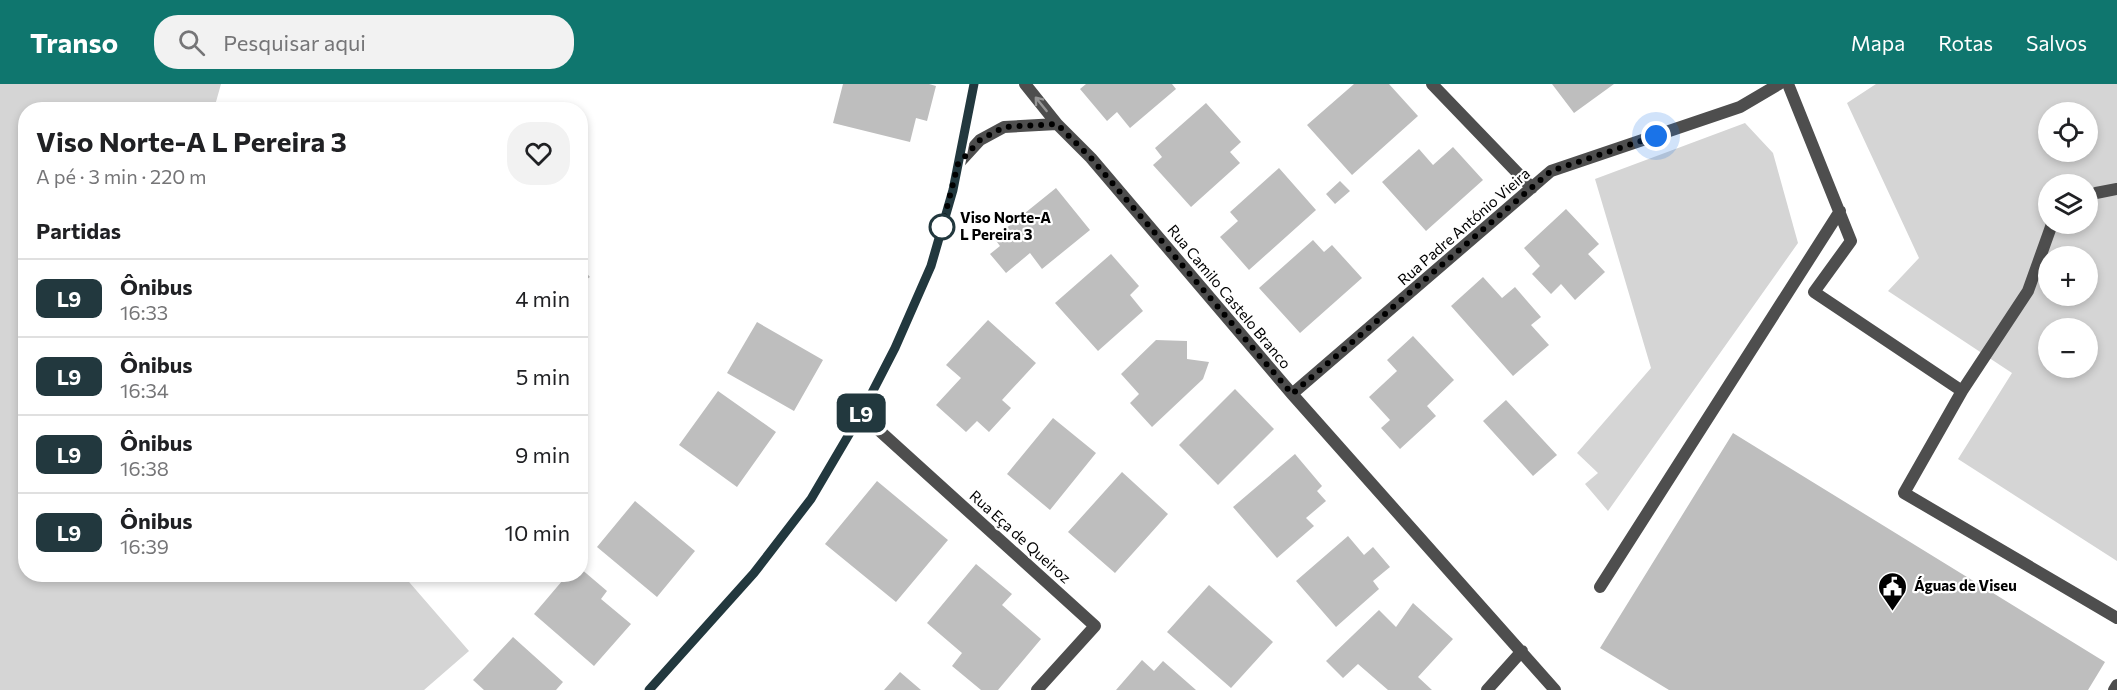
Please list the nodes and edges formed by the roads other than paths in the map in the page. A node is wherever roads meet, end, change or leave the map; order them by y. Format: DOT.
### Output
graph roads {
  1 [pos="974,84"];
  2 [pos="1025,84"];
  3 [pos="1779,84"];
  4 [pos="1788,84"];
  5 [pos="1439,86"];
  6 [pos="1057,124"];
  7 [pos="958,164"];
  8 [pos="1532,188"];
  9 [pos="2117,189"];
  10 [pos="2098,193"];
  11 [pos="1840,211"];
  12 [pos="2048,234"];
  13 [pos="1962,391"];
  14 [pos="1292,394"];
  15 [pos="861,414"];
  16 [pos="1600,587"];
  17 [pos="2117,618"];
  18 [pos="1522,651"];
  19 [pos="2117,685"];
  20 [pos="649,690"];
  21 [pos="1037,690"];
  22 [pos="1487,690"];
  23 [pos="1555,690"];
  24 [pos="2114,690"];
  1 -- 7 [label="street"];
  6 -- 2 [label="street, Rua Camilo Castelo Branco, one-way"];
  3 -- 8 [label="street, Rua Padre António Vieira"];
  4 -- 11 [label="street"];
  5 -- 8 [label="street"];
  6 -- 7 [label="street"];
  6 -- 14 [label="street, Rua Camilo Castelo Branco"];
  7 -- 15 [label="street"];
  8 -- 14 [label="street, Rua Padre António Vieira"];
  9 -- 10 [label="street"];
  11 -- 13 [label="street"];
  11 -- 16 [label="street"];
  12 -- 13 [label="street"];
  13 -- 17 [label="street"];
  14 -- 18 [label="street, Rua Camilo Castelo Branco"];
  15 -- 20 [label="street"];
  15 -- 21 [label="street, Rua Eça de Queiroz"];
  18 -- 22 [label="street"];
  18 -- 23 [label="street, Rua Camilo Castelo Branco"];
  19 -- 24 [label="street"];
}
